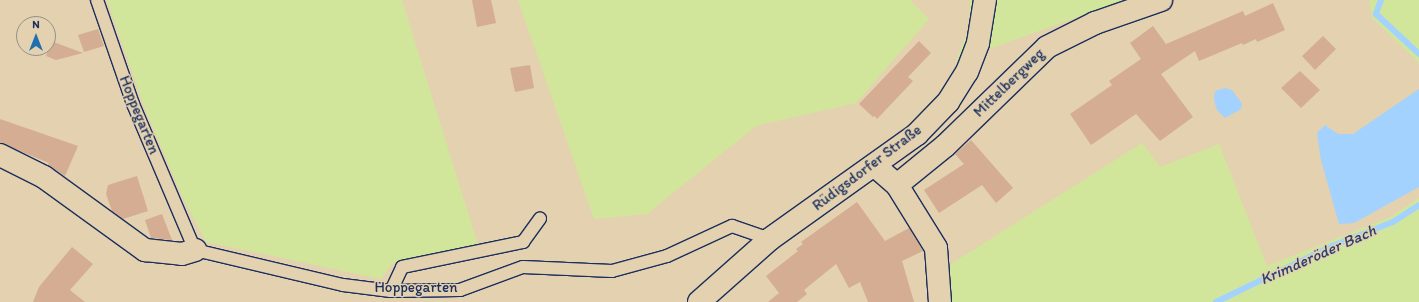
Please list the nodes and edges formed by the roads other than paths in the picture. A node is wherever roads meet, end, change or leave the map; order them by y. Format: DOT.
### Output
graph roads {
  1 [pos="97,0"];
  2 [pos="985,0"];
  3 [pos="1161,0"];
  4 [pos="0,155"];
  5 [pos="875,166"];
  6 [pos="897,185"];
  7 [pos="540,219"];
  8 [pos="770,240"];
  9 [pos="195,250"];
  10 [pos="391,291"];
  11 [pos="699,302"];
  12 [pos="940,302"];
  1 -- 9 [label="lane, Hoppegarten"];
  2 -- 5 [label="street, Rüdigsdorfer Straße"];
  3 -- 6 [label="street, Mittelbergweg"];
  4 -- 9 [label="street, Hoppegarten"];
  5 -- 6 [label="street"];
  5 -- 8 [label="street, Rüdigsdorfer Straße"];
  6 -- 12 [label="street"];
  7 -- 10 [label="lane"];
  8 -- 10 [label="lane, Hoppegarten"];
  8 -- 11 [label="street, Rüdigsdorfer Straße"];
  9 -- 10 [label="lane, Hoppegarten"];
}
